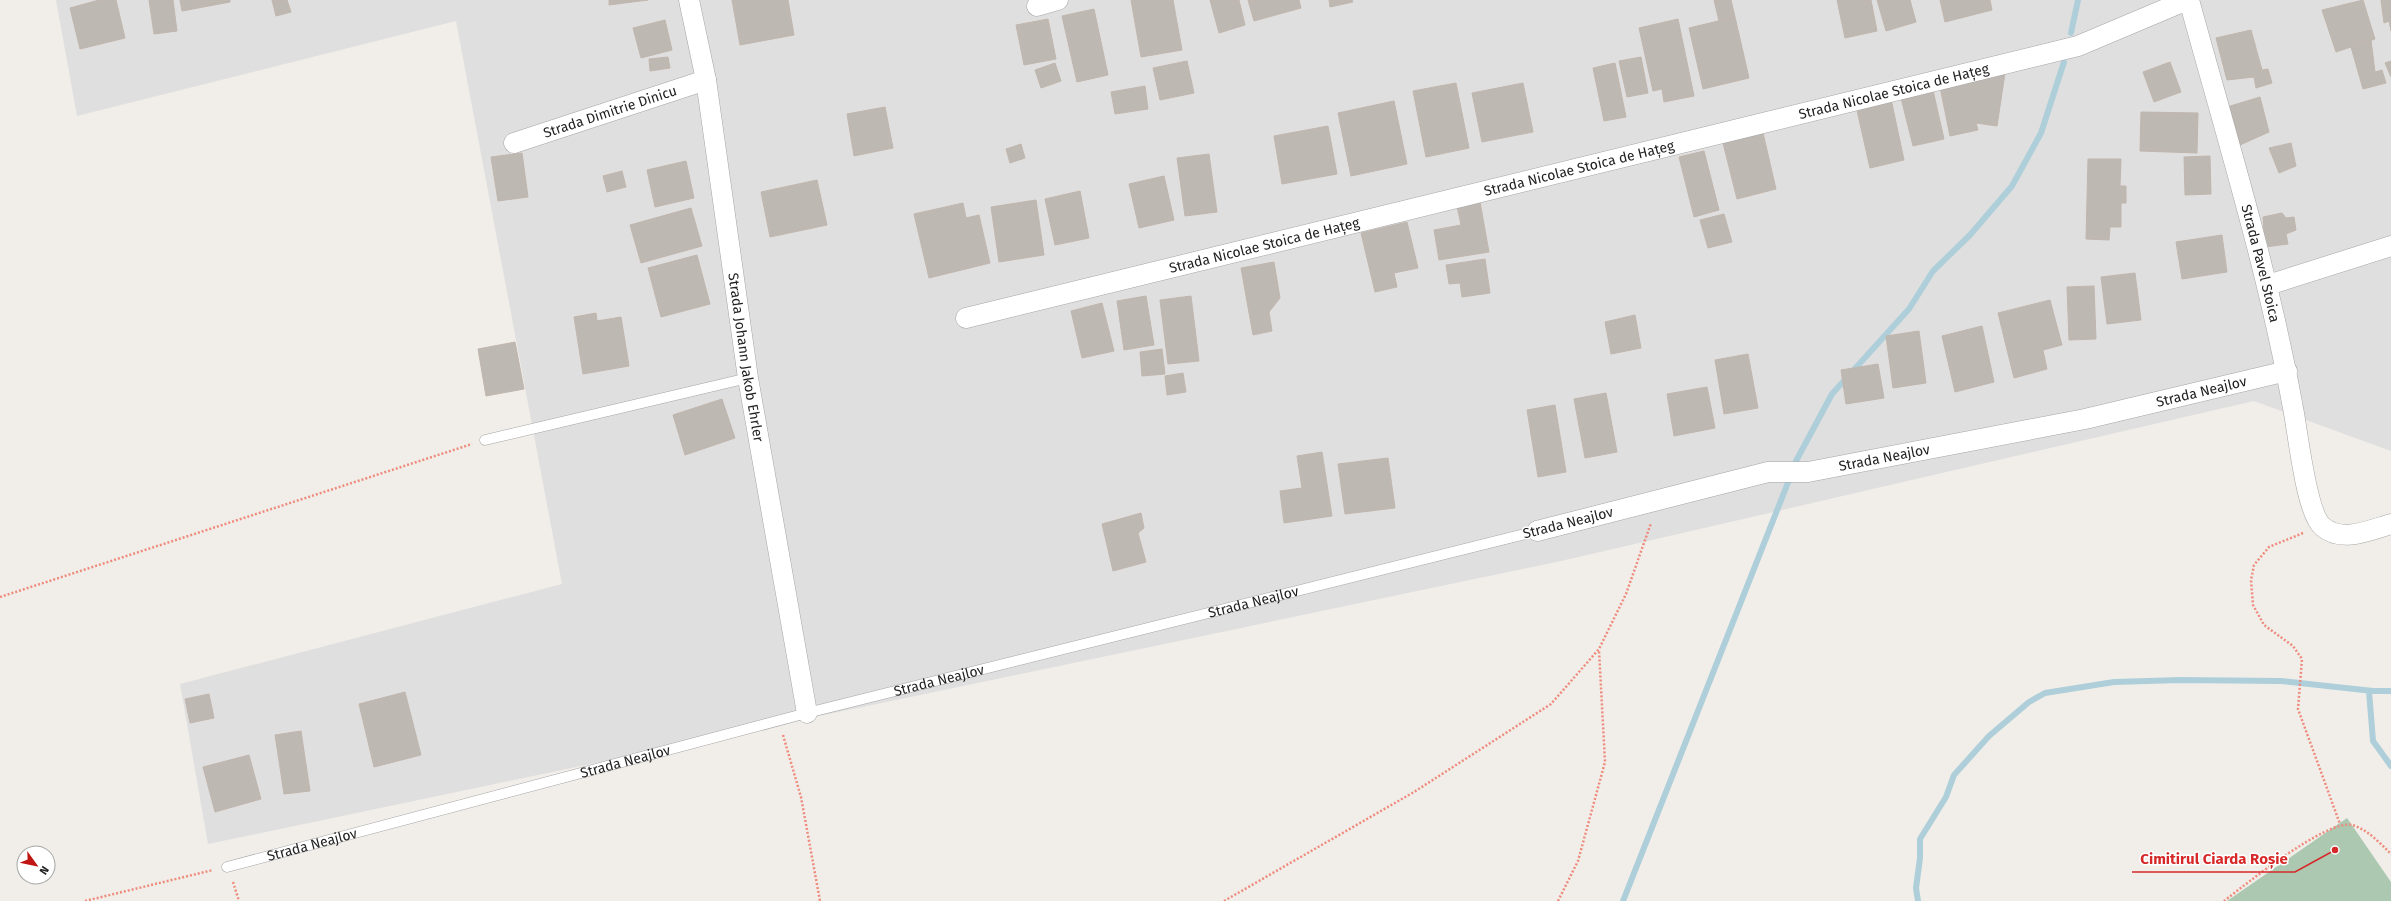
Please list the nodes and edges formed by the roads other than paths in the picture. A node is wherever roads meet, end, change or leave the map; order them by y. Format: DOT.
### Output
graph roads {
  1 [pos="689,0"];
  2 [pos="1058,0"];
  3 [pos="2188,0"];
  4 [pos="1037,6"];
  5 [pos="706,80"];
  6 [pos="514,143"];
  7 [pos="2391,246"];
  8 [pos="2268,285"];
  9 [pos="966,318"];
  10 [pos="2286,371"];
  11 [pos="748,378"];
  12 [pos="485,440"];
  13 [pos="2391,524"];
  14 [pos="1537,531"];
  15 [pos="807,713"];
  16 [pos="227,867"];
  1 -- 5 [label="street, Strada Johann Jakob Ehrler"];
  2 -- 4 [label="street"];
  3 -- 8 [label="street, Strada Pavel Stoica"];
  3 -- 9 [label="street, Strada Nicolae Stoica de Hațeg"];
  5 -- 6 [label="street, Strada Dimitrie Dinicu"];
  5 -- 11 [label="street, Strada Johann Jakob Ehrler"];
  7 -- 8 [label="street"];
  8 -- 10 [label="street, Strada Pavel Stoica"];
  10 -- 13 [label="street, Strada Pavel Stoica"];
  10 -- 14 [label="street, Strada Neajlov"];
  11 -- 12 [label="lane"];
  11 -- 15 [label="street, Strada Johann Jakob Ehrler"];
  14 -- 15 [label="lane, Strada Neajlov"];
  15 -- 16 [label="lane, Strada Neajlov"];
}
